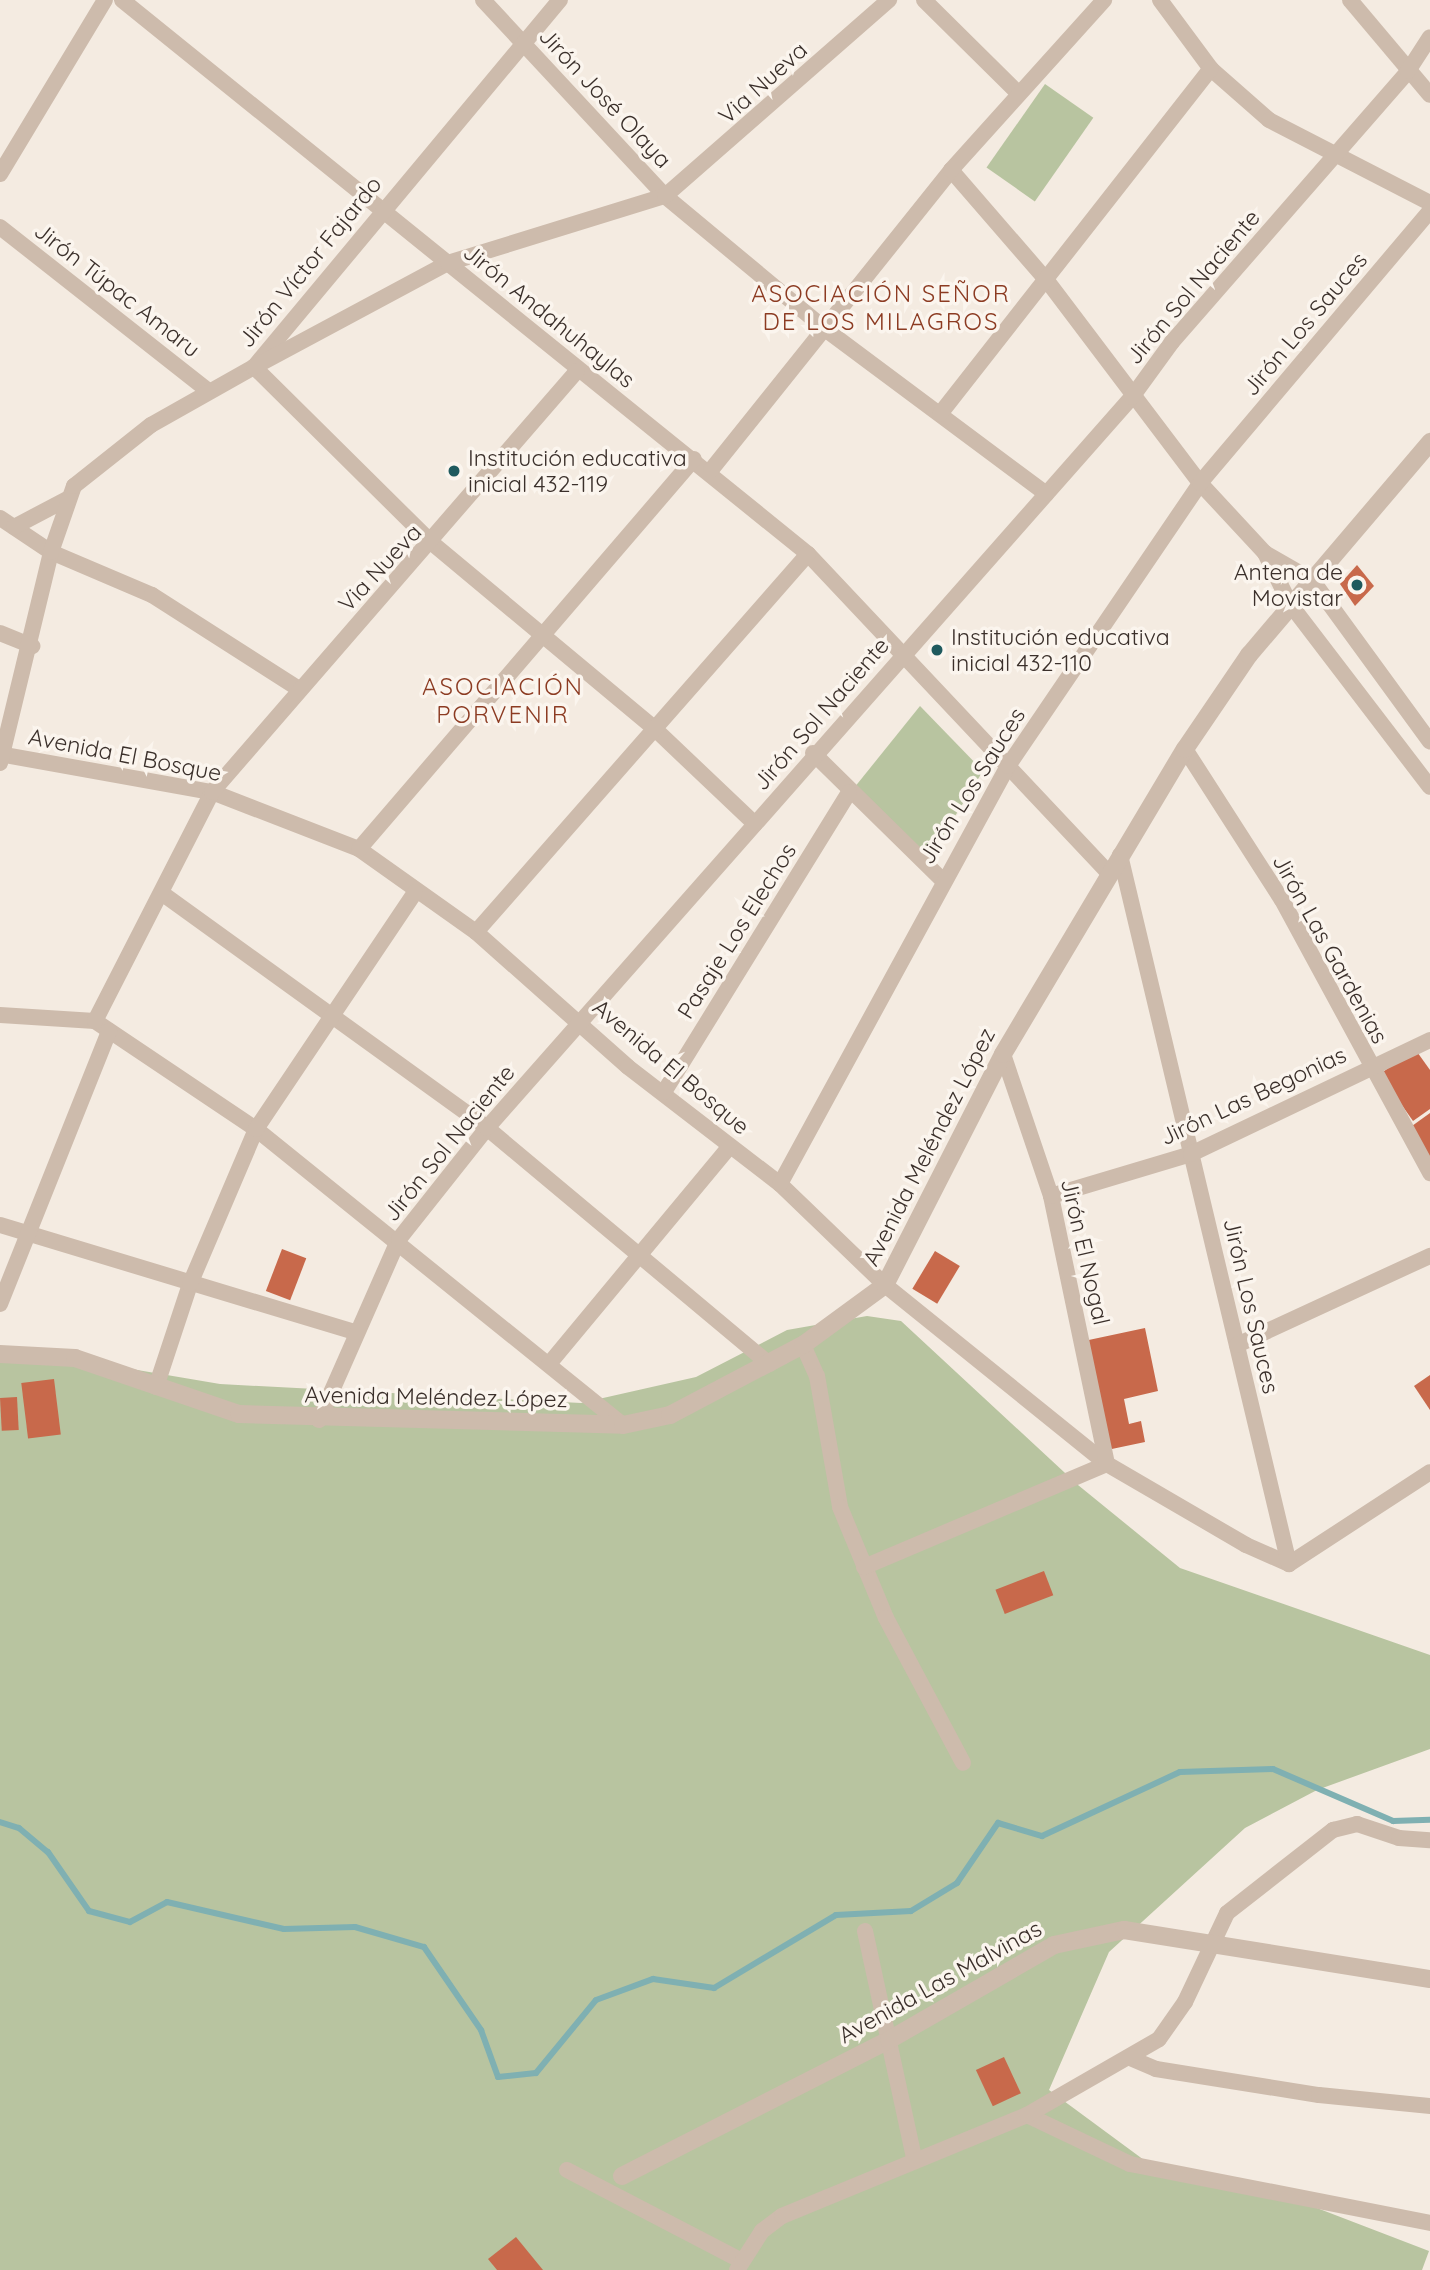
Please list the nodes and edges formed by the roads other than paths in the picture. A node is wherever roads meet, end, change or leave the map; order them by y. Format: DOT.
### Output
graph roads {
  1 [pos="105,0"];
  2 [pos="122,0"];
  3 [pos="483,0"];
  4 [pos="560,0"];
  5 [pos="888,0"];
  6 [pos="924,0"];
  7 [pos="1104,0"];
  8 [pos="1160,0"];
  9 [pos="1350,0"];
  10 [pos="1430,37"];
  11 [pos="525,45"];
  12 [pos="1210,69"];
  13 [pos="1408,71"];
  14 [pos="1018,93"];
  15 [pos="1430,95"];
  16 [pos="1334,156"];
  17 [pos="951,170"];
  18 [pos="0,174"];
  19 [pos="665,196"];
  20 [pos="1430,203"];
  21 [pos="383,205"];
  22 [pos="1430,211"];
  23 [pos="0,227"];
  24 [pos="448,263"];
  25 [pos="1048,282"];
  26 [pos="825,329"];
  27 [pos="254,367"];
  28 [pos="577,371"];
  29 [pos="207,390"];
  30 [pos="1132,397"];
  31 [pos="940,414"];
  32 [pos="1430,442"];
  33 [pos="694,459"];
  34 [pos="710,470"];
  35 [pos="1200,483"];
  36 [pos="1046,494"];
  37 [pos="67,499"];
  38 [pos="7,523"];
  39 [pos="433,544"];
  40 [pos="51,552"];
  41 [pos="1265,553"];
  42 [pos="808,554"];
  43 [pos="1312,580"];
  44 [pos="1290,604"];
  45 [pos="0,633"];
  46 [pos="543,634"];
  47 [pos="32,646"];
  48 [pos="904,653"];
  49 [pos="299,689"];
  50 [pos="654,728"];
  51 [pos="1430,742"];
  52 [pos="1185,749"];
  53 [pos="813,753"];
  54 [pos="1,757"];
  55 [pos="1009,766"];
  56 [pos="1430,787"];
  57 [pos="212,792"];
  58 [pos="849,793"];
  59 [pos="755,824"];
  60 [pos="359,849"];
  61 [pos="1120,855"];
  62 [pos="1110,874"];
  63 [pos="941,879"];
  64 [pos="415,892"];
  65 [pos="163,894"];
  66 [pos="476,932"];
  67 [pos="328,1014"];
  68 [pos="0,1015"];
  69 [pos="95,1021"];
  70 [pos="580,1021"];
  71 [pos="109,1031"];
  72 [pos="1430,1040"];
  73 [pos="1003,1054"];
  74 [pos="1368,1068"];
  75 [pos="664,1092"];
  76 [pos="487,1128"];
  77 [pos="257,1129"];
  78 [pos="729,1147"];
  79 [pos="1191,1154"];
  80 [pos="1430,1173"];
  81 [pos="780,1184"];
  82 [pos="1051,1196"];
  83 [pos="0,1225"];
  84 [pos="27,1232"];
  85 [pos="399,1239"];
  86 [pos="641,1253"];
  87 [pos="1430,1256"];
  88 [pos="190,1284"];
  89 [pos="885,1285"];
  90 [pos="0,1304"];
  91 [pos="354,1332"];
  92 [pos="803,1345"];
  93 [pos="1237,1345"];
  94 [pos="0,1354"];
  95 [pos="549,1364"];
  96 [pos="769,1364"];
  97 [pos="156,1387"];
  98 [pos="319,1420"];
  99 [pos="623,1425"];
  100 [pos="1107,1464"];
  101 [pos="1430,1472"];
  102 [pos="1289,1564"];
  103 [pos="864,1567"];
  104 [pos="963,1763"];
  105 [pos="1430,1840"];
  106 [pos="865,1931"];
  107 [pos="1210,1942"];
  108 [pos="1430,1979"];
  109 [pos="889,2040"];
  110 [pos="1130,2058"];
  111 [pos="1430,2106"];
  112 [pos="1027,2115"];
  113 [pos="914,2158"];
  114 [pos="567,2170"];
  115 [pos="622,2176"];
  116 [pos="1430,2223"];
  117 [pos="740,2266"];
  1 -- 18 [label="street"];
  2 -- 21 [label="street, Jirón Andahuhaylas"];
  3 -- 11 [label="street, Jirón José Olaya"];
  4 -- 11 [label="street, Jirón Víctor Fajardo"];
  5 -- 19 [label="street, Via Nueva"];
  6 -- 14 [label="street"];
  7 -- 14 [label="street"];
  8 -- 12 [label="street"];
  9 -- 13 [label="street"];
  10 -- 13 [label="street, Jirón Sol Naciente"];
  11 -- 19 [label="street, Jirón José Olaya"];
  11 -- 21 [label="street, Jirón Víctor Fajardo"];
  12 -- 16 [label="street"];
  12 -- 25 [label="street"];
  13 -- 15 [label="street"];
  13 -- 16 [label="street, Jirón Sol Naciente"];
  14 -- 17 [label="street"];
  16 -- 20 [label="street"];
  16 -- 30 [label="street, Jirón Sol Naciente"];
  17 -- 25 [label="street"];
  17 -- 26 [label="street"];
  19 -- 24 [label="street"];
  19 -- 26 [label="street, Jirón José Olaya"];
  21 -- 24 [label="street, Jirón Andahuhaylas"];
  21 -- 27 [label="street, Jirón Víctor Fajardo"];
  22 -- 35 [label="street, Jirón Los Sauces"];
  23 -- 29 [label="street, Jirón Túpac Amaru"];
  24 -- 27 [label="street"];
  24 -- 28 [label="street, Jirón Andahuhaylas"];
  25 -- 30 [label="street"];
  25 -- 31 [label="street"];
  26 -- 31 [label="street, Jirón José Olaya"];
  26 -- 34 [label="street"];
  27 -- 29 [label="street, Jirón Víctor Fajardo"];
  27 -- 39 [label="street"];
  28 -- 33 [label="street, Jirón Andahuhaylas"];
  28 -- 39 [label="street, Via Nueva"];
  29 -- 37 [label="street, Jirón Víctor Fajardo"];
  30 -- 35 [label="street"];
  30 -- 36 [label="street, Jirón Sol Naciente"];
  31 -- 36 [label="street, Jirón José Olaya"];
  32 -- 43 [label="street, Avenida Meléndez López"];
  33 -- 34 [label="street, Jirón Andahuhaylas"];
  33 -- 46 [label="street"];
  34 -- 42 [label="street, Jirón Andahuhaylas"];
  35 -- 41 [label="street"];
  35 -- 55 [label="street, Jirón Los Sauces"];
  36 -- 48 [label="street, Jirón Sol Naciente"];
  37 -- 38 [label="street"];
  37 -- 40 [label="street, Jirón Víctor Fajardo"];
  38 -- 40 [label="street"];
  39 -- 46 [label="street"];
  39 -- 49 [label="street, Via Nueva"];
  40 -- 47 [label="street, Jirón Víctor Fajardo"];
  40 -- 49 [label="street"];
  41 -- 43 [label="street"];
  41 -- 44 [label="street"];
  42 -- 48 [label="street, Jirón Andahuhaylas"];
  42 -- 50 [label="street"];
  43 -- 44 [label="street, Avenida Meléndez López"];
  43 -- 51 [label="street"];
  44 -- 52 [label="street, Avenida Meléndez López"];
  44 -- 56 [label="street"];
  45 -- 47 [label="street"];
  46 -- 50 [label="street"];
  46 -- 60 [label="street"];
  47 -- 54 [label="street, Jirón Víctor Fajardo"];
  48 -- 53 [label="street, Jirón Sol Naciente"];
  48 -- 55 [label="street, Jirón Andahuhaylas"];
  49 -- 57 [label="street, Via Nueva"];
  50 -- 59 [label="street"];
  50 -- 66 [label="street"];
  52 -- 61 [label="street, Avenida Meléndez López"];
  52 -- 74 [label="street, Jirón Las Gardenias"];
  53 -- 58 [label="street"];
  53 -- 59 [label="street, Jirón Sol Naciente"];
  54 -- 57 [label="street, Avenida El Bosque"];
  55 -- 62 [label="street"];
  55 -- 63 [label="street, Jirón Los Sauces"];
  57 -- 60 [label="street, Avenida El Bosque"];
  57 -- 65 [label="street, Via Nueva"];
  58 -- 63 [label="street"];
  58 -- 75 [label="street, Pasaje Los Elechos"];
  59 -- 70 [label="street, Jirón Sol Naciente"];
  60 -- 64 [label="street, Avenida El Bosque"];
  61 -- 62 [label="street, Avenida Meléndez López"];
  61 -- 79 [label="street, Jirón Los Sauces"];
  62 -- 73 [label="street, Avenida Meléndez López"];
  63 -- 81 [label="street, Jirón Los Sauces"];
  64 -- 66 [label="street, Avenida El Bosque"];
  64 -- 67 [label="street"];
  65 -- 67 [label="street"];
  65 -- 69 [label="street, Via Nueva"];
  66 -- 70 [label="street, Avenida El Bosque"];
  67 -- 76 [label="street"];
  67 -- 77 [label="street"];
  68 -- 69 [label="street"];
  69 -- 71 [label="street"];
  70 -- 75 [label="street, Avenida El Bosque"];
  70 -- 76 [label="street, Jirón Sol Naciente"];
  71 -- 77 [label="street"];
  71 -- 84 [label="street"];
  72 -- 74 [label="street, Jirón Las Begonias"];
  73 -- 82 [label="street, Jirón El Nogal"];
  73 -- 89 [label="street, Avenida Meléndez López"];
  74 -- 79 [label="street, Jirón Las Begonias"];
  74 -- 80 [label="street, Jirón Las Gardenias"];
  75 -- 78 [label="street, Avenida El Bosque"];
  76 -- 85 [label="street, Jirón Sol Naciente"];
  76 -- 86 [label="street"];
  77 -- 85 [label="street"];
  77 -- 88 [label="street"];
  78 -- 81 [label="street, Avenida El Bosque"];
  78 -- 86 [label="street"];
  79 -- 82 [label="street, Jirón Las Begonias"];
  79 -- 93 [label="street, Jirón Los Sauces"];
  81 -- 89 [label="street, Avenida El Bosque"];
  82 -- 100 [label="street, Jirón El Nogal"];
  83 -- 84 [label="street"];
  84 -- 88 [label="street"];
  84 -- 90 [label="street"];
  85 -- 91 [label="street, Jirón Sol Naciente"];
  85 -- 95 [label="street"];
  86 -- 95 [label="street"];
  86 -- 96 [label="street"];
  87 -- 93 [label="street"];
  88 -- 91 [label="street"];
  88 -- 97 [label="street"];
  89 -- 92 [label="street, Avenida Meléndez López"];
  89 -- 100 [label="street, Avenida El Bosque"];
  91 -- 98 [label="street, Jirón Sol Naciente"];
  92 -- 96 [label="street, Avenida Meléndez López"];
  92 -- 103 [label="street"];
  93 -- 102 [label="street, Jirón Los Sauces"];
  94 -- 97 [label="street, Avenida Meléndez López"];
  95 -- 99 [label="street"];
  96 -- 99 [label="street, Avenida Meléndez López"];
  97 -- 98 [label="street, Avenida Meléndez López"];
  98 -- 99 [label="street, Avenida Meléndez López"];
  100 -- 102 [label="street, Avenida El Bosque"];
  100 -- 103 [label="street"];
  101 -- 102 [label="street"];
  103 -- 104 [label="street"];
  105 -- 107 [label="street"];
  106 -- 109 [label="street"];
  107 -- 108 [label="street, Avenida Las Malvinas"];
  107 -- 109 [label="street, Avenida Las Malvinas"];
  107 -- 110 [label="street"];
  109 -- 113 [label="street"];
  109 -- 115 [label="street, Avenida Las Malvinas"];
  110 -- 111 [label="street"];
  110 -- 112 [label="street"];
  112 -- 113 [label="street"];
  112 -- 116 [label="street"];
  113 -- 117 [label="street"];
  114 -- 117 [label="street"];
}
